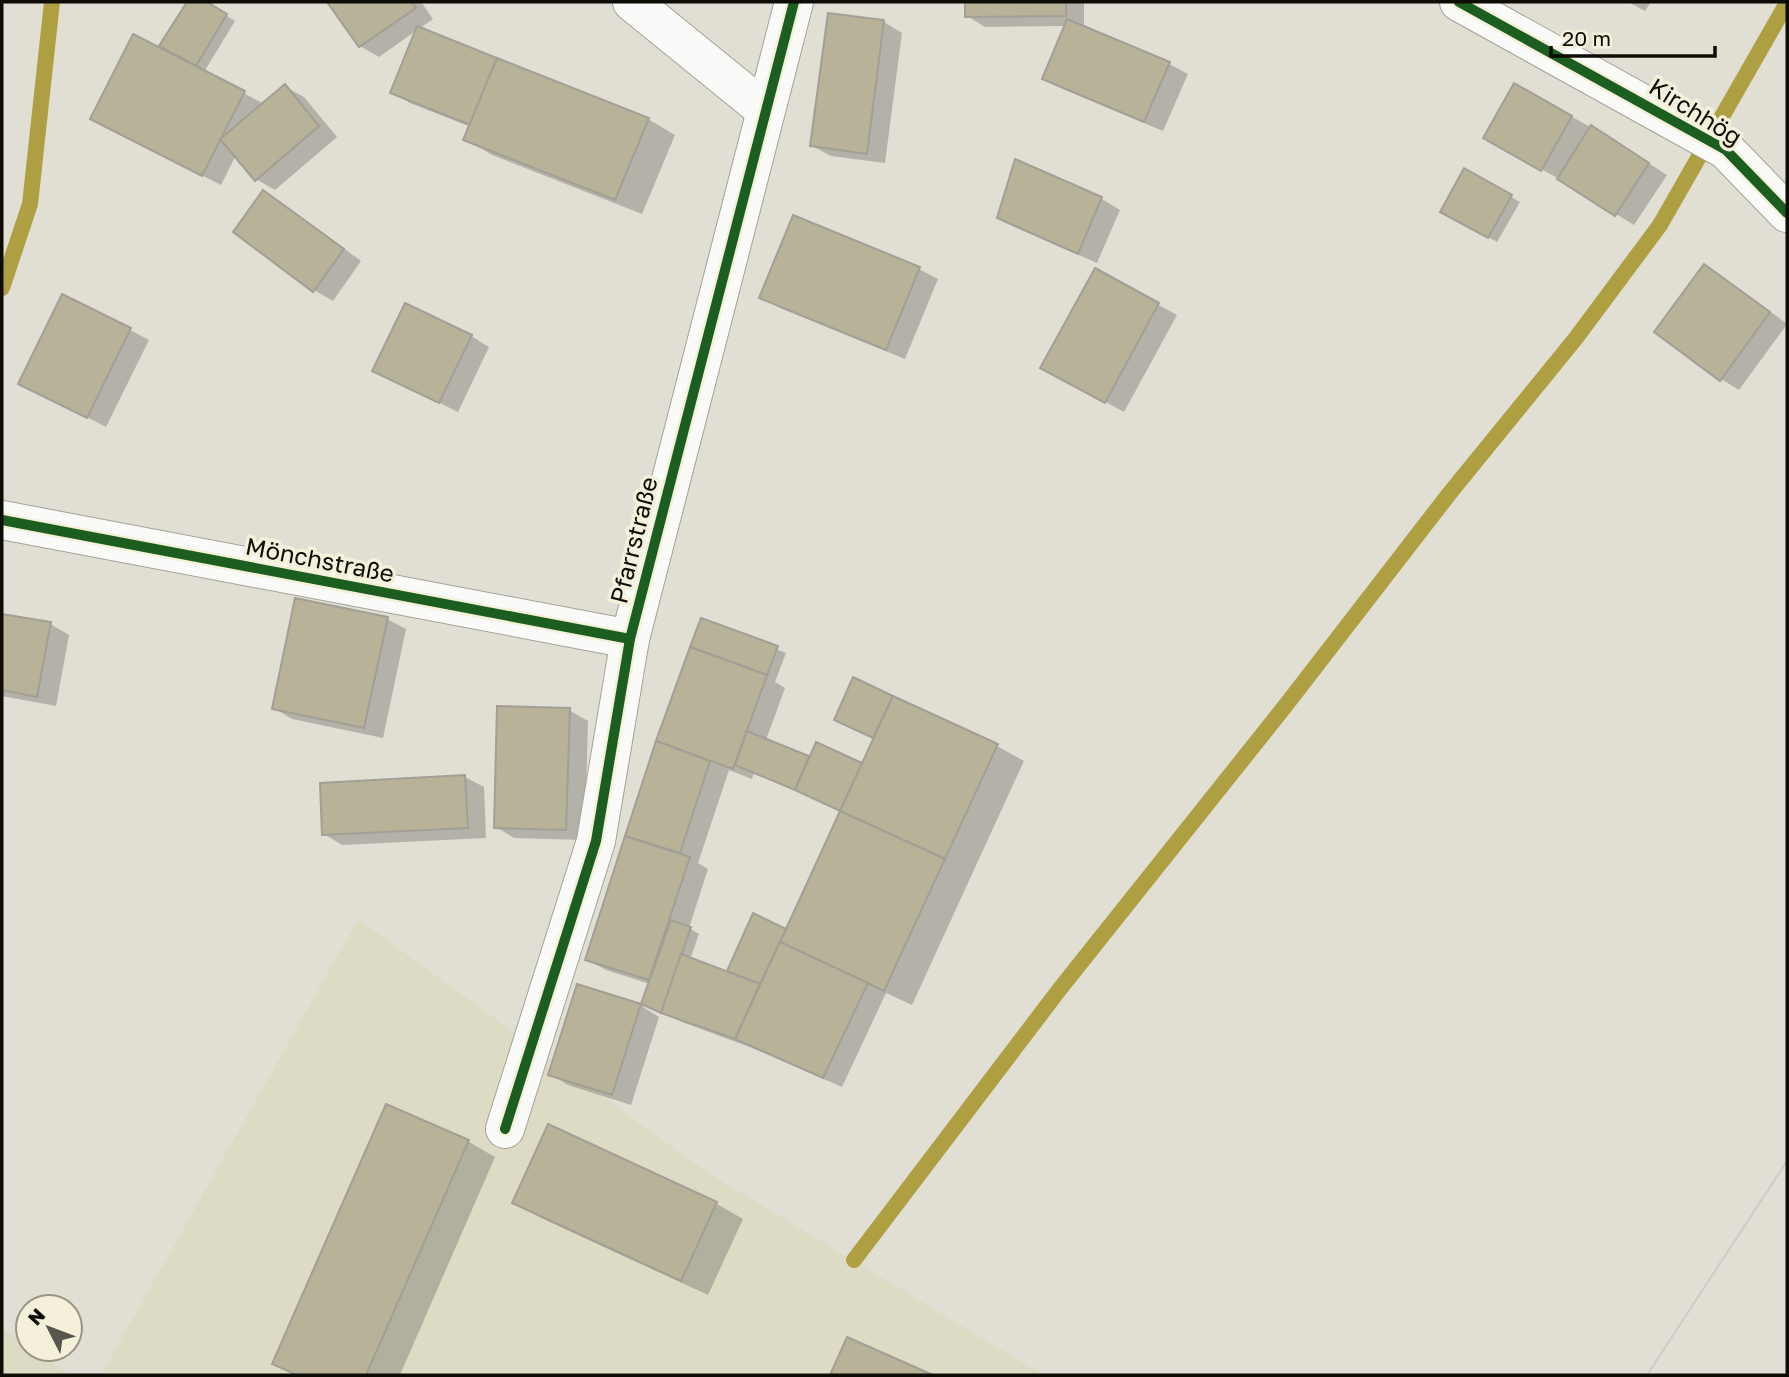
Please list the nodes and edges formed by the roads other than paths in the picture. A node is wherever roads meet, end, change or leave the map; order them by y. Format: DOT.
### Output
graph roads {
  1 [pos="632,2"];
  2 [pos="793,2"];
  3 [pos="1459,2"];
  4 [pos="765,110"];
  5 [pos="1787,212"];
  6 [pos="2,520"];
  7 [pos="630,639"];
  8 [pos="505,1129"];
  1 -- 4 [label="street"];
  2 -- 4 [label="street, Pfarrstraße"];
  3 -- 5 [label="street, Kirchhög"];
  4 -- 7 [label="street, Pfarrstraße"];
  6 -- 7 [label="street, Mönchstraße"];
  7 -- 8 [label="street, Pfarrstraße"];
}
